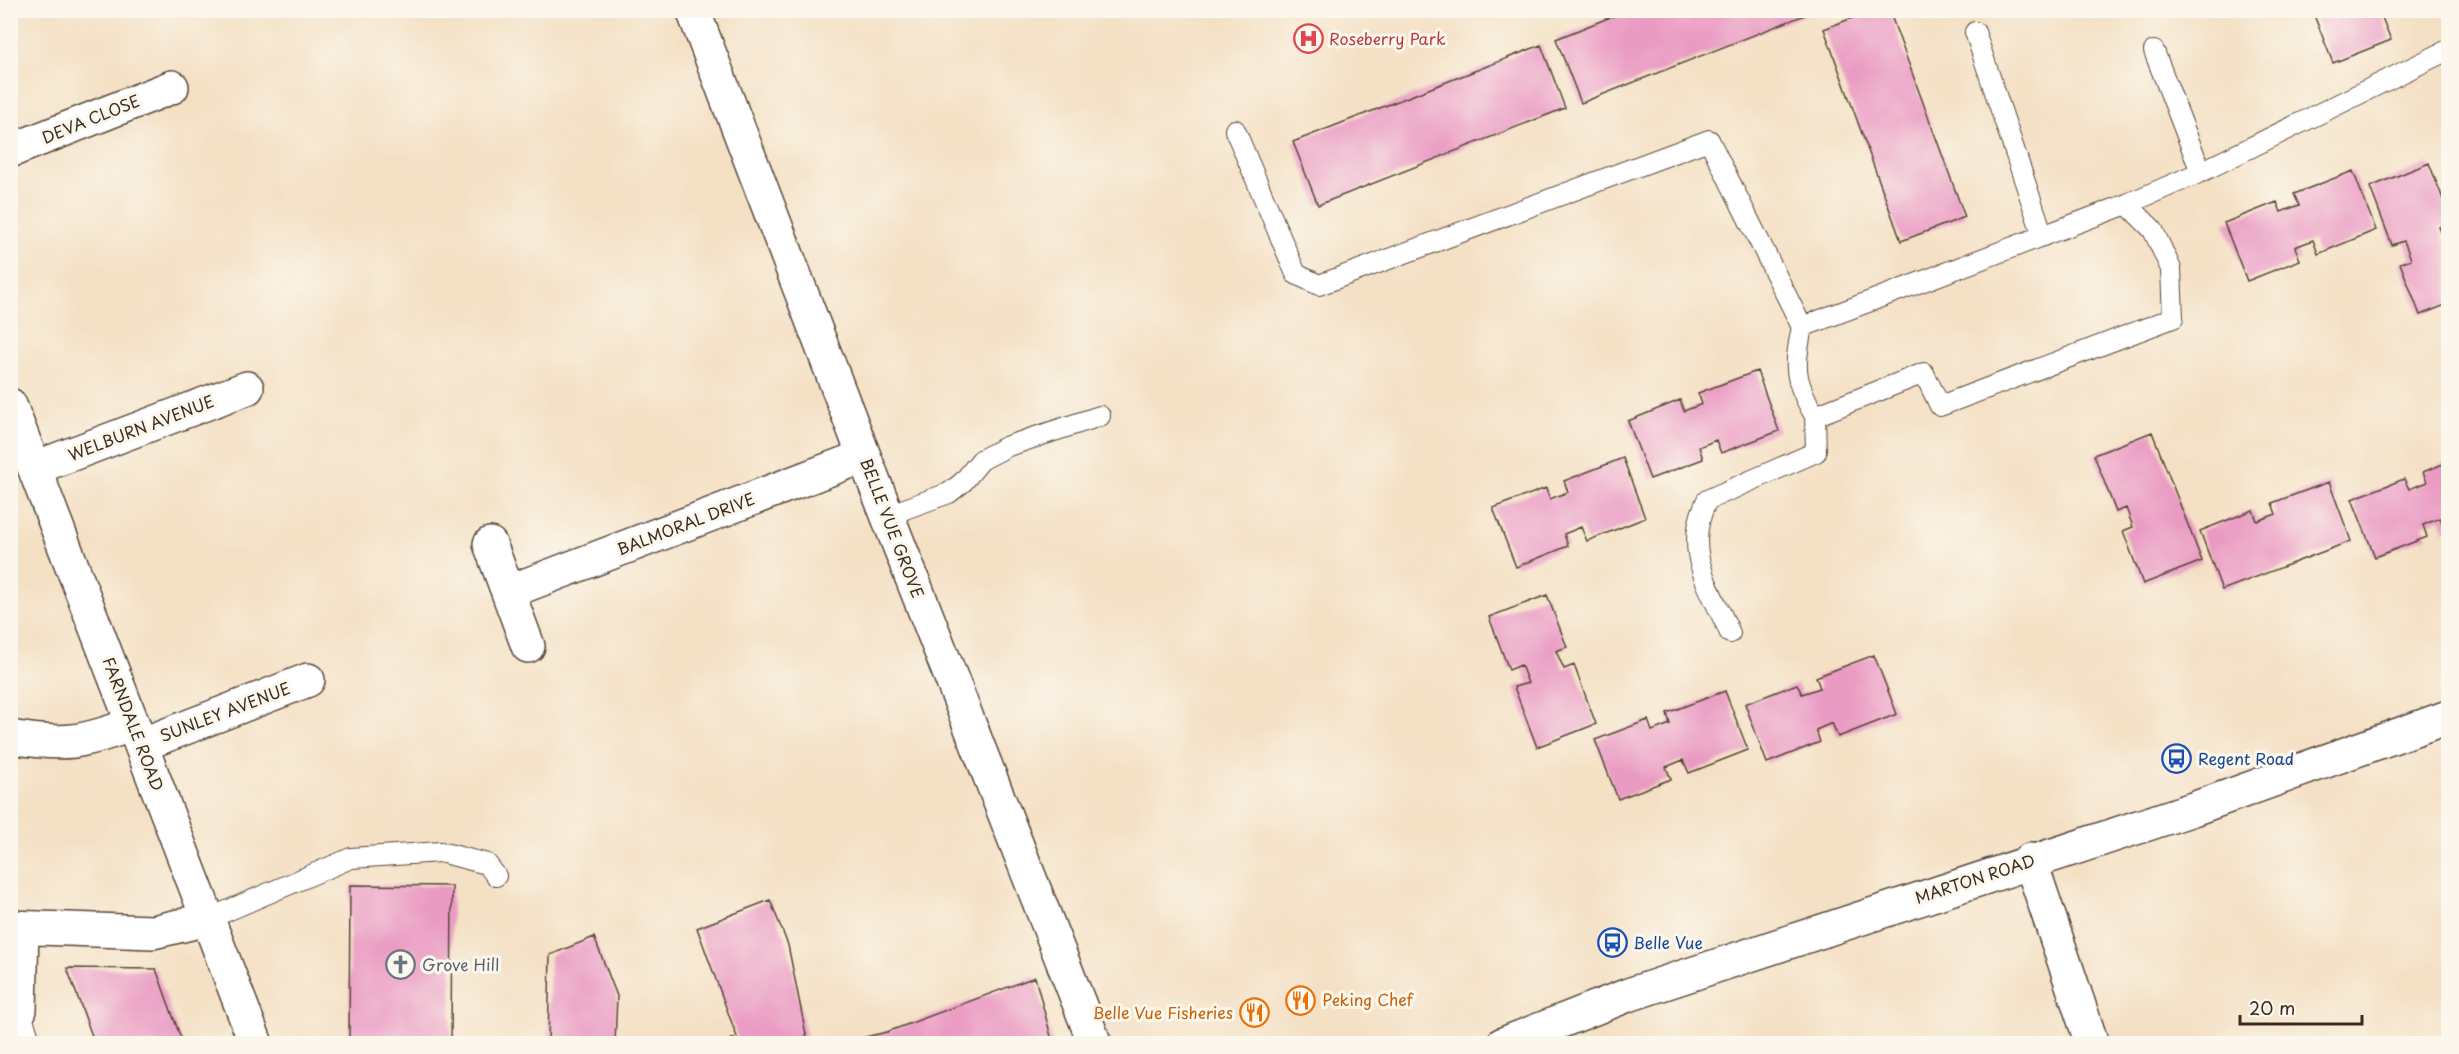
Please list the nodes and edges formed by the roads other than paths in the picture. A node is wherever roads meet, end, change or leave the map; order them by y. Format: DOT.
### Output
graph roads {
  1 [pos="693,10"];
  2 [pos="1975,32"];
  3 [pos="2448,50"];
  4 [pos="2154,51"];
  5 [pos="172,87"];
  6 [pos="1235,130"];
  7 [pos="10,151"];
  8 [pos="2201,172"];
  9 [pos="2127,204"];
  10 [pos="2043,236"];
  11 [pos="1802,327"];
  12 [pos="247,388"];
  13 [pos="1100,416"];
  14 [pos="1815,416"];
  15 [pos="14,424"];
  16 [pos="864,456"];
  17 [pos="35,468"];
  18 [pos="888,516"];
  19 [pos="490,544"];
  20 [pos="508,592"];
  21 [pos="1730,633"];
  22 [pos="528,646"];
  23 [pos="308,680"];
  24 [pos="2448,717"];
  25 [pos="137,734"];
  26 [pos="10,737"];
  27 [pos="2030,860"];
  28 [pos="496,876"];
  29 [pos="208,919"];
  30 [pos="16,927"];
  31 [pos="20,1010"];
  32 [pos="31,1044"];
  33 [pos="256,1044"];
  34 [pos="1095,1044"];
  35 [pos="1503,1044"];
  36 [pos="2092,1044"];
  1 -- 16 [label="street, BELLE VUE GROVE"];
  2 -- 10 [label="lane"];
  3 -- 8 [label="lane"];
  4 -- 8 [label="lane"];
  5 -- 7 [label="street, DEVA CLOSE"];
  6 -- 11 [label="lane"];
  8 -- 9 [label="lane"];
  9 -- 10 [label="lane"];
  9 -- 14 [label="lane"];
  10 -- 11 [label="lane"];
  11 -- 14 [label="lane"];
  12 -- 17 [label="street, WELBURN AVENUE"];
  13 -- 18 [label="lane"];
  14 -- 21 [label="lane"];
  15 -- 17 [label="street, FARNDALE ROAD"];
  16 -- 18 [label="street, BELLE VUE GROVE"];
  16 -- 20 [label="street, BALMORAL DRIVE"];
  17 -- 25 [label="street, FARNDALE ROAD"];
  18 -- 34 [label="street, BELLE VUE GROVE"];
  19 -- 20 [label="street"];
  20 -- 22 [label="street"];
  23 -- 25 [label="street, SUNLEY AVENUE"];
  24 -- 27 [label="street, MARTON ROAD"];
  25 -- 26 [label="street, SUNLEY AVENUE"];
  25 -- 29 [label="street, FARNDALE ROAD"];
  27 -- 35 [label="street, MARTON ROAD"];
  27 -- 36 [label="street"];
  28 -- 29 [label="lane"];
  29 -- 30 [label="street"];
  29 -- 33 [label="street, FARNDALE ROAD"];
  30 -- 31 [label="street"];
  31 -- 32 [label="lane"];
}
